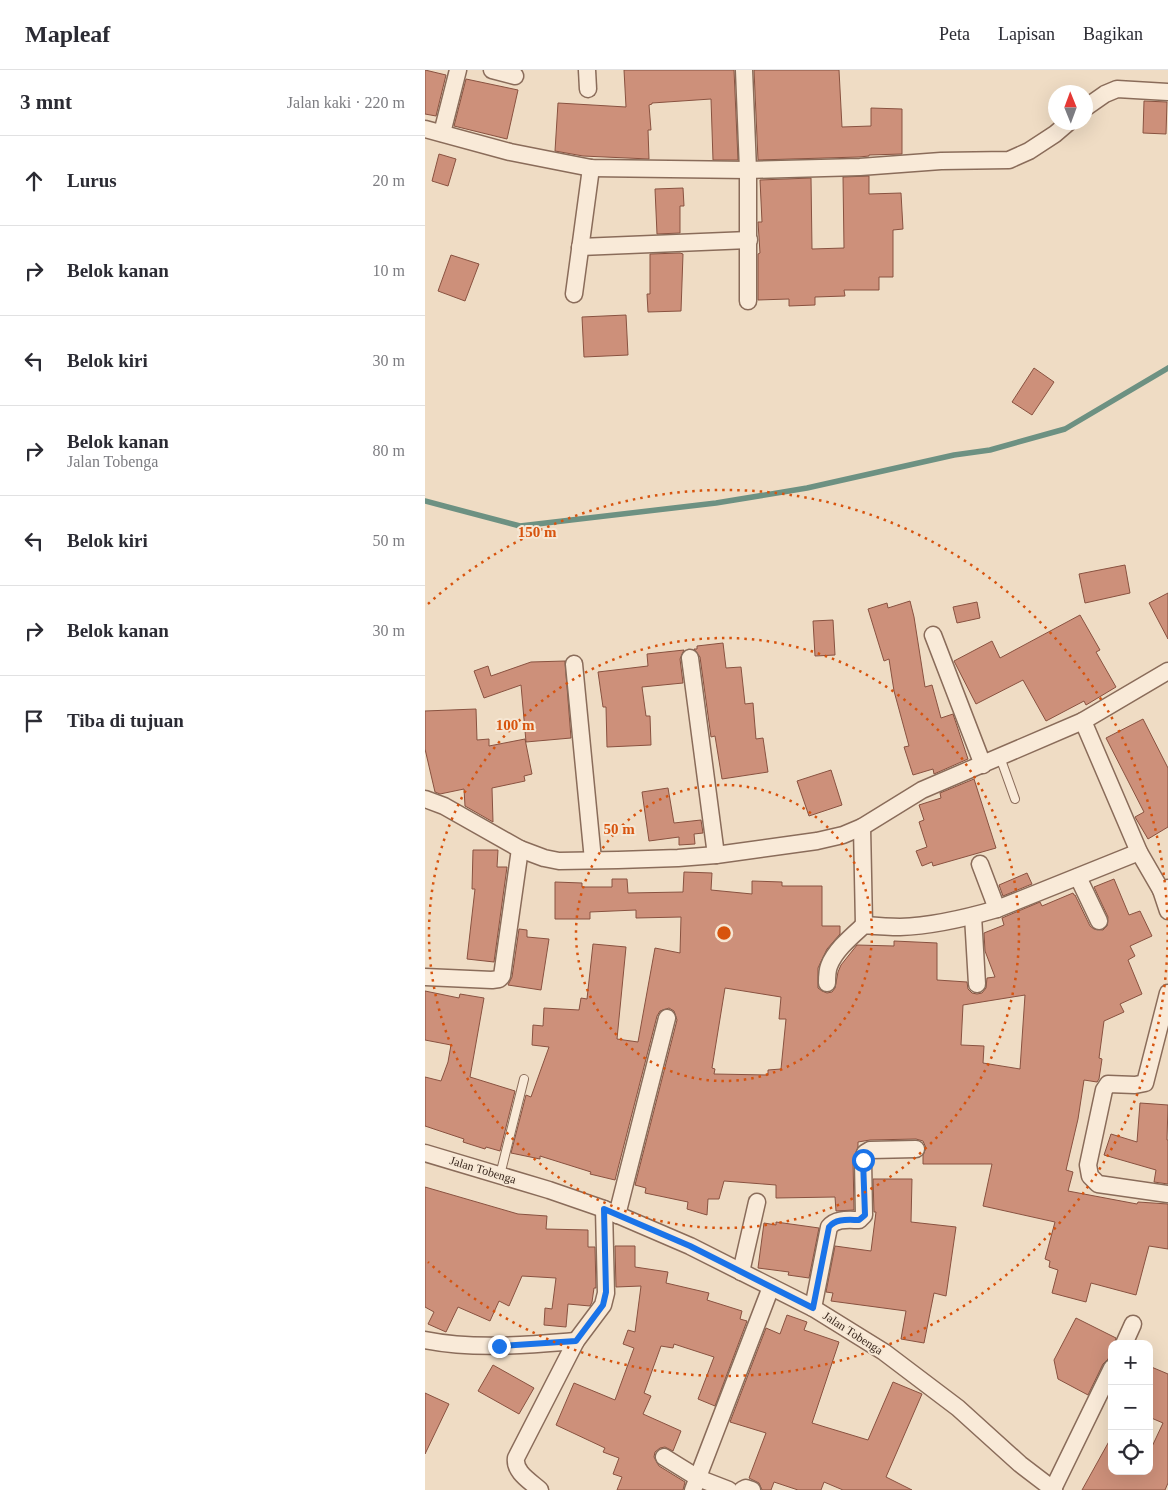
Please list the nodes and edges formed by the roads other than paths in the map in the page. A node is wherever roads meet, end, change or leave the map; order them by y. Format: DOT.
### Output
graph roads {
  1 [pos="458,70"];
  2 [pos="492,70"];
  3 [pos="587,70"];
  4 [pos="744,70"];
  5 [pos="515,76"];
  6 [pos="588,89"];
  7 [pos="1168,92"];
  8 [pos="1093,103"];
  9 [pos="425,129"];
  10 [pos="1060,130"];
  11 [pos="442,133"];
  12 [pos="591,168"];
  13 [pos="748,170"];
  14 [pos="749,240"];
  15 [pos="580,247"];
  16 [pos="574,294"];
  17 [pos="748,301"];
  18 [pos="933,635"];
  19 [pos="690,658"];
  20 [pos="574,664"];
  21 [pos="1168,671"];
  22 [pos="1083,721"];
  23 [pos="1000,757"];
  24 [pos="983,765"];
  25 [pos="425,799"];
  26 [pos="1015,799"];
  27 [pos="862,827"];
  28 [pos="521,850"];
  29 [pos="1139,852"];
  30 [pos="716,855"];
  31 [pos="593,860"];
  32 [pos="980,864"];
  33 [pos="1078,877"];
  34 [pos="1165,889"];
  35 [pos="997,910"];
  36 [pos="1168,911"];
  37 [pos="973,916"];
  38 [pos="1099,921"];
  39 [pos="864,926"];
  40 [pos="425,977"];
  41 [pos="827,983"];
  42 [pos="977,984"];
  43 [pos="1168,993"];
  44 [pos="1165,1017"];
  45 [pos="667,1018"];
  46 [pos="525,1079"];
  47 [pos="916,1149"];
  48 [pos="425,1153"];
  49 [pos="501,1176"];
  50 [pos="1168,1194"];
  51 [pos="757,1202"];
  52 [pos="611,1212"];
  53 [pos="741,1272"];
  54 [pos="771,1287"];
  55 [pos="813,1308"];
  56 [pos="1133,1324"];
  57 [pos="425,1340"];
  58 [pos="1126,1340"];
  59 [pos="576,1341"];
  60 [pos="1108,1376"];
  61 [pos="664,1457"];
  62 [pos="695,1484"];
  63 [pos="1053,1489"];
  64 [pos="540,1490"];
  65 [pos="729,1490"];
  66 [pos="742,1490"];
  67 [pos="752,1490"];
  1 -- 11 [label="street"];
  2 -- 5 [label="street"];
  3 -- 6 [label="street"];
  4 -- 13 [label="street"];
  7 -- 8 [label="street"];
  9 -- 11 [label="street"];
  10 -- 13 [label="street"];
  11 -- 12 [label="street"];
  12 -- 13 [label="street"];
  12 -- 15 [label="street"];
  13 -- 14 [label="street"];
  14 -- 15 [label="street"];
  14 -- 17 [label="street"];
  15 -- 16 [label="street"];
  18 -- 24 [label="street"];
  19 -- 30 [label="street"];
  20 -- 31 [label="street"];
  21 -- 22 [label="street"];
  22 -- 23 [label="street"];
  22 -- 29 [label="street"];
  23 -- 24 [label="street"];
  23 -- 26 [label="lane"];
  24 -- 27 [label="street"];
  25 -- 28 [label="street"];
  27 -- 30 [label="street"];
  27 -- 39 [label="street"];
  28 -- 31 [label="street"];
  28 -- 40 [label="street"];
  29 -- 33 [label="street"];
  29 -- 34 [label="street"];
  30 -- 31 [label="street"];
  32 -- 35 [label="street"];
  33 -- 35 [label="street"];
  33 -- 38 [label="street"];
  34 -- 36 [label="street"];
  35 -- 37 [label="street"];
  37 -- 39 [label="street"];
  37 -- 42 [label="street"];
  39 -- 41 [label="street"];
  43 -- 44 [label="street"];
  44 -- 50 [label="street"];
  45 -- 52 [label="street"];
  46 -- 49 [label="lane"];
  47 -- 55 [label="street"];
  48 -- 49 [label="street, Jalan Tobenga"];
  49 -- 52 [label="street, Jalan Tobenga"];
  51 -- 53 [label="street"];
  52 -- 53 [label="street, Jalan Tobenga"];
  52 -- 59 [label="street"];
  53 -- 54 [label="street, Jalan Tobenga"];
  54 -- 55 [label="street, Jalan Tobenga"];
  54 -- 62 [label="street"];
  55 -- 63 [label="street, Jalan Tobenga"];
  56 -- 58 [label="street"];
  57 -- 59 [label="street"];
  59 -- 64 [label="street"];
  60 -- 63 [label="street"];
  61 -- 62 [label="street"];
  62 -- 65 [label="street"];
  66 -- 67 [label="street"];
}
